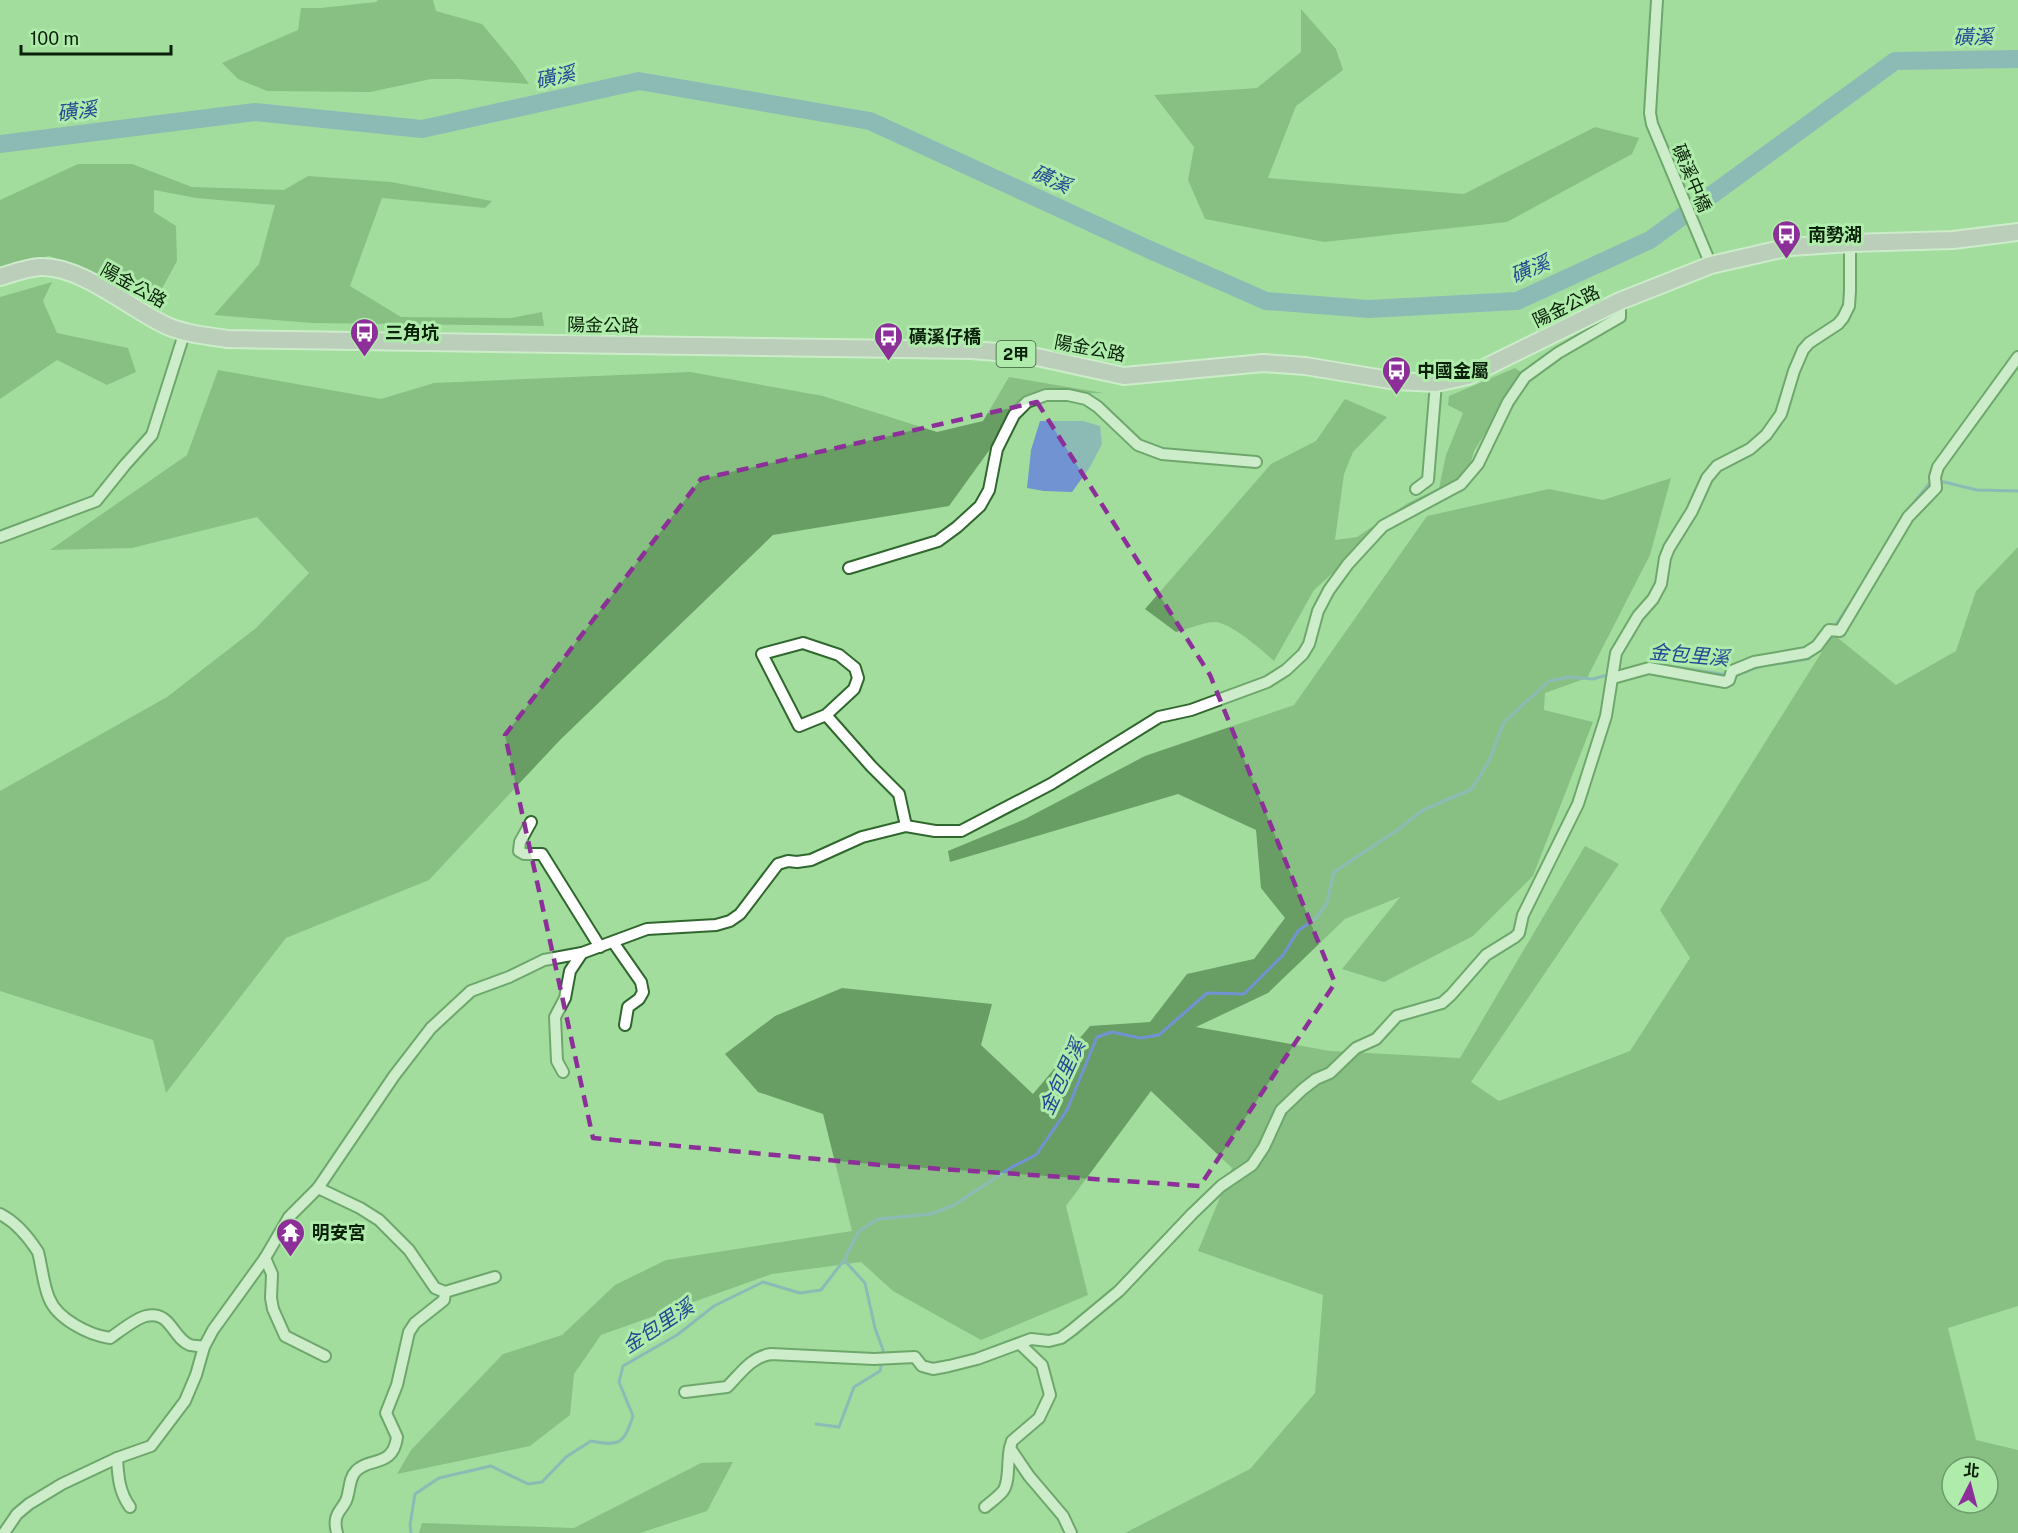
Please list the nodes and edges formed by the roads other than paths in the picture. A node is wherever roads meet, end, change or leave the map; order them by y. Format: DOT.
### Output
graph roads {
  1 [pos="1657,0"];
  2 [pos="2018,232"];
  3 [pos="1850,243"];
  4 [pos="1711,265"];
  5 [pos="0,277"];
  6 [pos="1620,301"];
  7 [pos="185,331"];
  8 [pos="2018,357"];
  9 [pos="1436,383"];
  10 [pos="1256,462"];
  11 [pos="1416,489"];
  12 [pos="0,537"];
  13 [pos="849,568"];
  14 [pos="1613,672"];
  15 [pos="826,715"];
  16 [pos="531,822"];
  17 [pos="906,826"];
  18 [pos="613,942"];
  19 [pos="600,947"];
  20 [pos="582,953"];
  21 [pos="625,1025"];
  22 [pos="563,1072"];
  23 [pos="318,1188"];
  24 [pos="0,1214"];
  25 [pos="265,1258"];
  26 [pos="495,1277"];
  27 [pos="445,1292"];
  28 [pos="1020,1344"];
  29 [pos="204,1347"];
  30 [pos="325,1356"];
  31 [pos="685,1392"];
  32 [pos="1010,1448"];
  33 [pos="117,1458"];
  34 [pos="130,1507"];
  35 [pos="985,1507"];
  36 [pos="4,1533"];
  37 [pos="336,1533"];
  38 [pos="1071,1533"];
  1 -- 4 [label="street, 磺溪中橋"];
  2 -- 3 [label="main road, 陽金公路 / 2甲"];
  3 -- 4 [label="main road, 陽金公路 / 2甲"];
  3 -- 14 [label="street"];
  4 -- 6 [label="main road, 陽金公路 / 2甲"];
  5 -- 7 [label="main road, 陽金公路 / 2甲"];
  6 -- 9 [label="main road, 陽金公路 / 2甲"];
  6 -- 17 [label="street"];
  7 -- 9 [label="main road, 陽金公路 / 2甲"];
  7 -- 12 [label="street"];
  8 -- 14 [label="street"];
  9 -- 11 [label="street"];
  10 -- 13 [label="street"];
  14 -- 28 [label="street"];
  15 -- 15 [label="street"];
  15 -- 17 [label="street"];
  16 -- 19 [label="street"];
  17 -- 18 [label="street"];
  18 -- 19 [label="street"];
  18 -- 21 [label="street"];
  19 -- 20 [label="street"];
  20 -- 22 [label="street"];
  20 -- 23 [label="street"];
  23 -- 25 [label="street"];
  23 -- 27 [label="street"];
  24 -- 29 [label="street"];
  25 -- 29 [label="street"];
  25 -- 30 [label="street"];
  26 -- 27 [label="street"];
  27 -- 37 [label="street"];
  28 -- 31 [label="street"];
  28 -- 32 [label="street"];
  29 -- 33 [label="street"];
  32 -- 35 [label="street"];
  32 -- 38 [label="street"];
  33 -- 34 [label="street"];
  33 -- 36 [label="street"];
}
